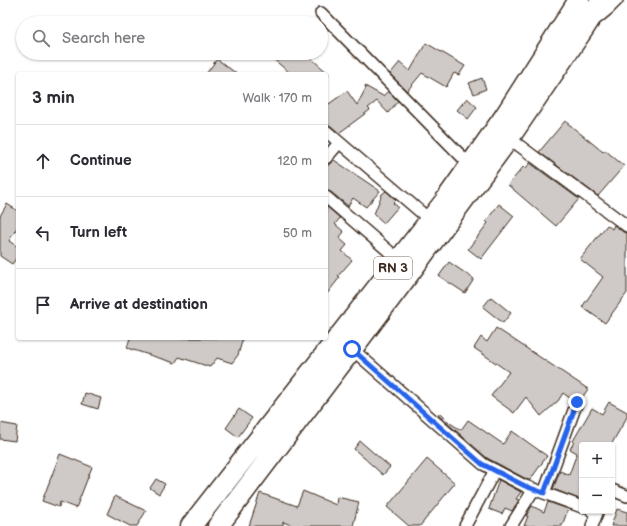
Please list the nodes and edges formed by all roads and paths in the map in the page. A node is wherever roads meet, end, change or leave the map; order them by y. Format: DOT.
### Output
graph roads {
  1 [pos="579,0"];
  2 [pos="602,0"];
  3 [pos="617,0"];
  4 [pos="320,13"];
  5 [pos="323,16"];
  6 [pos="328,21"];
  7 [pos="584,28"];
  8 [pos="328,133"];
  9 [pos="509,138"];
  10 [pos="339,143"];
  11 [pos="328,156"];
  12 [pos="470,165"];
  13 [pos="328,199"];
  14 [pos="430,220"];
  15 [pos="627,226"];
  16 [pos="399,260"];
  17 [pos="328,340"];
  18 [pos="326,342"];
  19 [pos="352,349"];
  20 [pos="577,402"];
  21 [pos="495,470"];
  22 [pos="539,491"];
  23 [pos="615,491"];
  24 [pos="627,496"];
  25 [pos="579,506"];
  26 [pos="595,514"];
  27 [pos="191,526"];
  28 [pos="218,526"];
  29 [pos="466,526"];
  30 [pos="511,526"];
  31 [pos="592,526"];
  1 -- 12 [label="highway, RN 3"];
  2 -- 7 [label="highway, RN 3"];
  3 -- 7 [label="street"];
  4 -- 5 [label="street"];
  6 -- 12 [label="street"];
  7 -- 9 [label="highway, RN 3"];
  8 -- 10 [label="street"];
  9 -- 15 [label="street"];
  9 -- 19 [label="highway, RN 3"];
  10 -- 11 [label="street"];
  10 -- 14 [label="street"];
  12 -- 14 [label="highway, RN 3"];
  13 -- 16 [label="street"];
  14 -- 16 [label="highway, RN 3"];
  16 -- 17 [label="highway, RN 3"];
  18 -- 27 [label="highway, RN 3"];
  19 -- 21 [label="street"];
  19 -- 28 [label="highway, RN 3"];
  20 -- 22 [label="street"];
  21 -- 22 [label="street"];
  21 -- 29 [label="street"];
  22 -- 25 [label="street"];
  22 -- 30 [label="street"];
  23 -- 24 [label="street"];
  26 -- 31 [label="street"];
}
